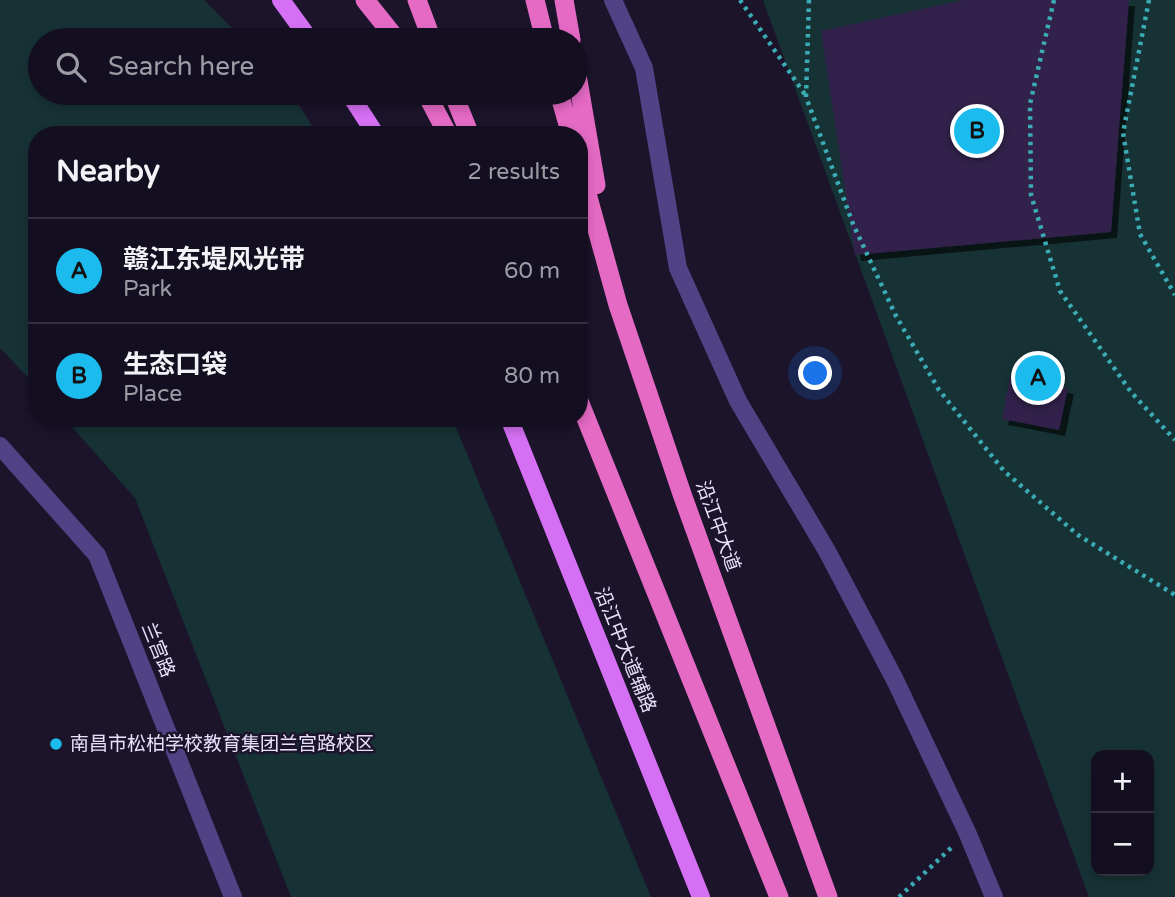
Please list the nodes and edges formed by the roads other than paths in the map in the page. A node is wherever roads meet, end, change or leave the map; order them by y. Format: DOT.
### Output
graph roads {
  1 [pos="281,0"];
  2 [pos="365,0"];
  3 [pos="417,0"];
  4 [pos="535,0"];
  5 [pos="564,0"];
  6 [pos="612,0"];
  7 [pos="301,28"];
  8 [pos="387,28"];
  9 [pos="428,28"];
  10 [pos="542,28"];
  11 [pos="569,28"];
  12 [pos="357,105"];
  13 [pos="432,105"];
  14 [pos="458,105"];
  15 [pos="562,105"];
  16 [pos="582,105"];
  17 [pos="370,126"];
  18 [pos="443,126"];
  19 [pos="466,126"];
  20 [pos="568,126"];
  21 [pos="586,126"];
  22 [pos="588,137"];
  23 [pos="588,197"];
  24 [pos="618,305"];
  25 [pos="588,423"];
  26 [pos="513,427"];
  27 [pos="0,446"];
  28 [pos="233,897"];
  29 [pos="702,897"];
  30 [pos="779,897"];
  31 [pos="828,897"];
  32 [pos="994,897"];
  1 -- 7 [label="main road"];
  2 -- 8 [label="highway"];
  3 -- 9 [label="highway"];
  4 -- 10 [label="highway"];
  5 -- 11 [label="highway"];
  6 -- 32 [label="street"];
  12 -- 17 [label="main road"];
  13 -- 18 [label="highway"];
  14 -- 19 [label="highway"];
  15 -- 20 [label="highway"];
  16 -- 21 [label="highway"];
  22 -- 24 [label="highway"];
  23 -- 24 [label="highway, 沿江中大道"];
  24 -- 31 [label="highway, 沿江中大道"];
  25 -- 30 [label="highway"];
  26 -- 29 [label="main road, 沿江中大道辅路"];
  27 -- 28 [label="street, 兰宫路"];
}
